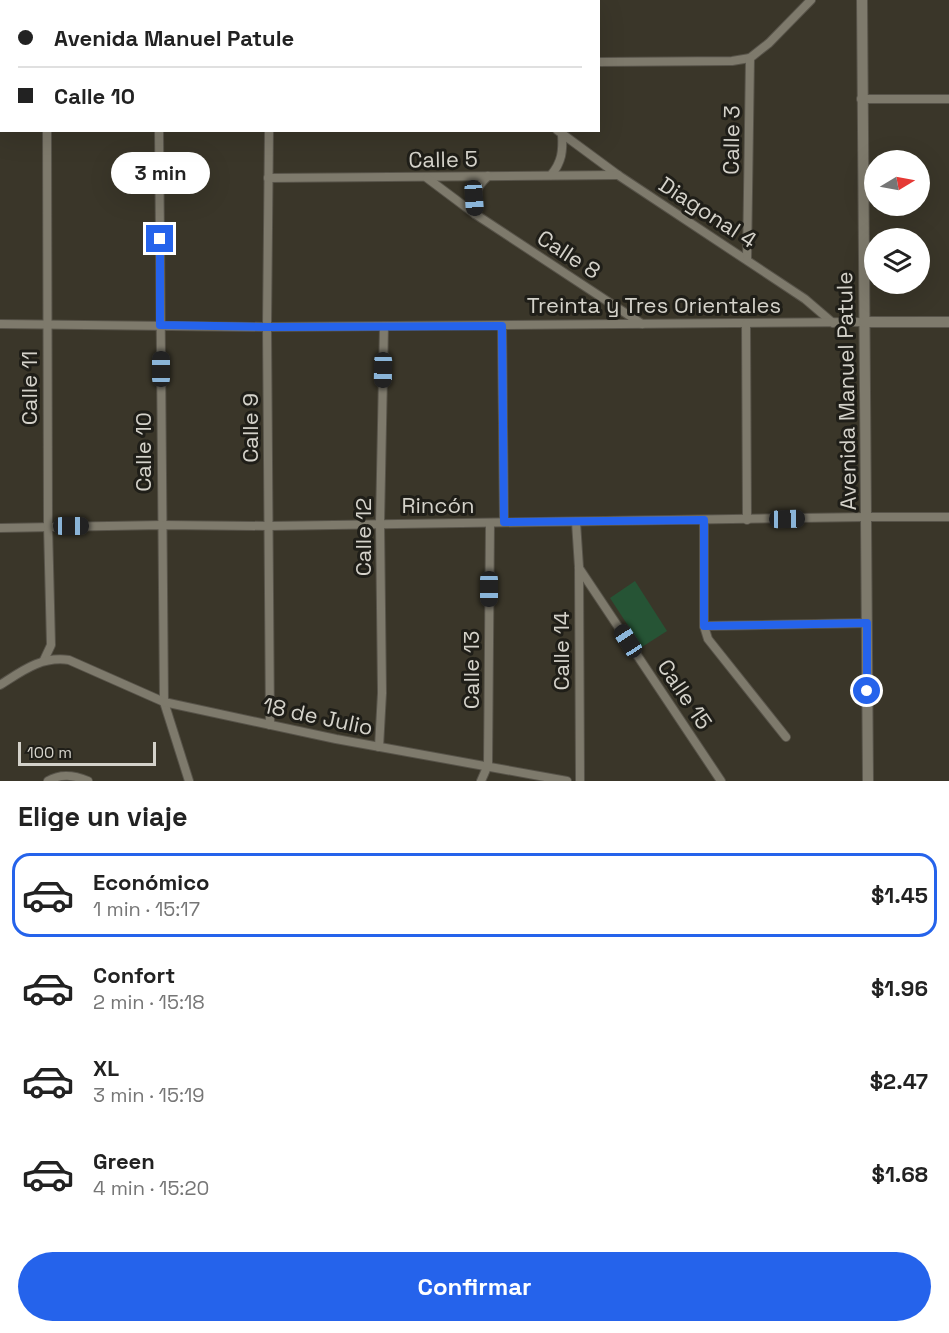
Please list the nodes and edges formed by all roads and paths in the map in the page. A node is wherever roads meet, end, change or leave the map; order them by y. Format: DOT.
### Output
graph roads {
  1 [pos="811,0"];
  2 [pos="862,0"];
  3 [pos="750,58"];
  4 [pos="600,62"];
  5 [pos="861,99"];
  6 [pos="949,99"];
  7 [pos="47,132"];
  8 [pos="159,132"];
  9 [pos="269,132"];
  10 [pos="559,132"];
  11 [pos="551,175"];
  12 [pos="618,175"];
  13 [pos="488,176"];
  14 [pos="427,177"];
  15 [pos="268,178"];
  16 [pos="475,214"];
  17 [pos="747,259"];
  18 [pos="865,322"];
  19 [pos="949,322"];
  20 [pos="833,323"];
  21 [pos="0,324"];
  22 [pos="47,324"];
  23 [pos="746,324"];
  24 [pos="160,325"];
  25 [pos="643,325"];
  26 [pos="384,326"];
  27 [pos="502,326"];
  28 [pos="267,327"];
  29 [pos="867,517"];
  30 [pos="949,518"];
  31 [pos="704,520"];
  32 [pos="747,520"];
  33 [pos="504,522"];
  34 [pos="576,522"];
  35 [pos="380,523"];
  36 [pos="490,523"];
  37 [pos="162,525"];
  38 [pos="48,526"];
  39 [pos="268,526"];
  40 [pos="0,528"];
  41 [pos="579,567"];
  42 [pos="867,623"];
  43 [pos="704,626"];
  44 [pos="51,645"];
  45 [pos="59,658"];
  46 [pos="44,660"];
  47 [pos="0,685"];
  48 [pos="164,702"];
  49 [pos="270,724"];
  50 [pos="786,737"];
  51 [pos="379,747"];
  52 [pos="488,765"];
  53 [pos="48,781"];
  54 [pos="88,781"];
  55 [pos="189,781"];
  56 [pos="481,781"];
  57 [pos="567,781"];
  58 [pos="580,781"];
  59 [pos="721,781"];
  60 [pos="868,781"];
  1 -- 3 [label="street"];
  2 -- 5 [label="street, Avenida Manuel Patule"];
  3 -- 4 [label="street"];
  3 -- 17 [label="street, Calle 3"];
  5 -- 6 [label="street"];
  5 -- 18 [label="street, Avenida Manuel Patule"];
  7 -- 22 [label="street, Calle 11"];
  8 -- 24 [label="street, Calle 10"];
  9 -- 15 [label="street, Calle 9"];
  10 -- 11 [label="street, Diagonal 4"];
  10 -- 12 [label="street, Diagonal 4"];
  11 -- 12 [label="street, Calle 5"];
  11 -- 13 [label="street, Calle 5"];
  12 -- 17 [label="street, Diagonal 4"];
  13 -- 14 [label="street, Calle 5"];
  13 -- 16 [label="street"];
  14 -- 15 [label="street, Calle 5"];
  14 -- 16 [label="street, Calle 8"];
  15 -- 28 [label="street, Calle 9"];
  16 -- 25 [label="street, Calle 8"];
  17 -- 20 [label="street, Diagonal 4"];
  18 -- 19 [label="street, Treinta y Tres Orientales"];
  18 -- 20 [label="street, Treinta y Tres Orientales"];
  18 -- 29 [label="street, Avenida Manuel Patule"];
  20 -- 23 [label="street, Treinta y Tres Orientales"];
  21 -- 22 [label="street, Treinta y Tres Orientales"];
  22 -- 24 [label="street, Treinta y Tres Orientales"];
  22 -- 38 [label="street, Calle 11"];
  23 -- 25 [label="street, Treinta y Tres Orientales"];
  23 -- 32 [label="street"];
  24 -- 28 [label="street, Treinta y Tres Orientales"];
  24 -- 37 [label="street, Calle 10"];
  25 -- 27 [label="street, Treinta y Tres Orientales"];
  26 -- 27 [label="street, Treinta y Tres Orientales"];
  26 -- 28 [label="street, Treinta y Tres Orientales"];
  26 -- 35 [label="street, Calle 12"];
  27 -- 33 [label="street"];
  28 -- 39 [label="street, Calle 9"];
  29 -- 30 [label="street, Rincón"];
  29 -- 32 [label="street, Rincón"];
  29 -- 42 [label="street, Avenida Manuel Patule"];
  31 -- 32 [label="street, Rincón"];
  31 -- 34 [label="street, Rincón"];
  31 -- 43 [label="street"];
  33 -- 34 [label="street, Rincón"];
  33 -- 36 [label="street, Rincón"];
  34 -- 41 [label="street, Calle 14"];
  35 -- 36 [label="street, Rincón"];
  35 -- 39 [label="street, Rincón"];
  35 -- 51 [label="street, Calle 12"];
  36 -- 52 [label="street, Calle 13"];
  37 -- 38 [label="street, Rincón"];
  37 -- 39 [label="street, Rincón"];
  37 -- 48 [label="street, Calle 10"];
  38 -- 40 [label="street, Rincón"];
  38 -- 44 [label="street, Calle 11"];
  39 -- 49 [label="street, Calle 9"];
  41 -- 58 [label="street, Calle 14"];
  41 -- 59 [label="street, Calle 15"];
  42 -- 43 [label="street"];
  42 -- 60 [label="street, Avenida Manuel Patule"];
  43 -- 50 [label="street"];
  44 -- 45 [label="street"];
  44 -- 46 [label="street, Calle 11"];
  45 -- 46 [label="street, 18 de Julio"];
  45 -- 48 [label="street, 18 de Julio"];
  46 -- 47 [label="street"];
  48 -- 49 [label="street, 18 de Julio"];
  48 -- 55 [label="street, Calle 10"];
  49 -- 51 [label="street, 18 de Julio"];
  51 -- 52 [label="street, 18 de Julio"];
  52 -- 56 [label="street, Calle 13"];
  52 -- 57 [label="street, 18 de Julio"];
  53 -- 54 [label="street"];
}
